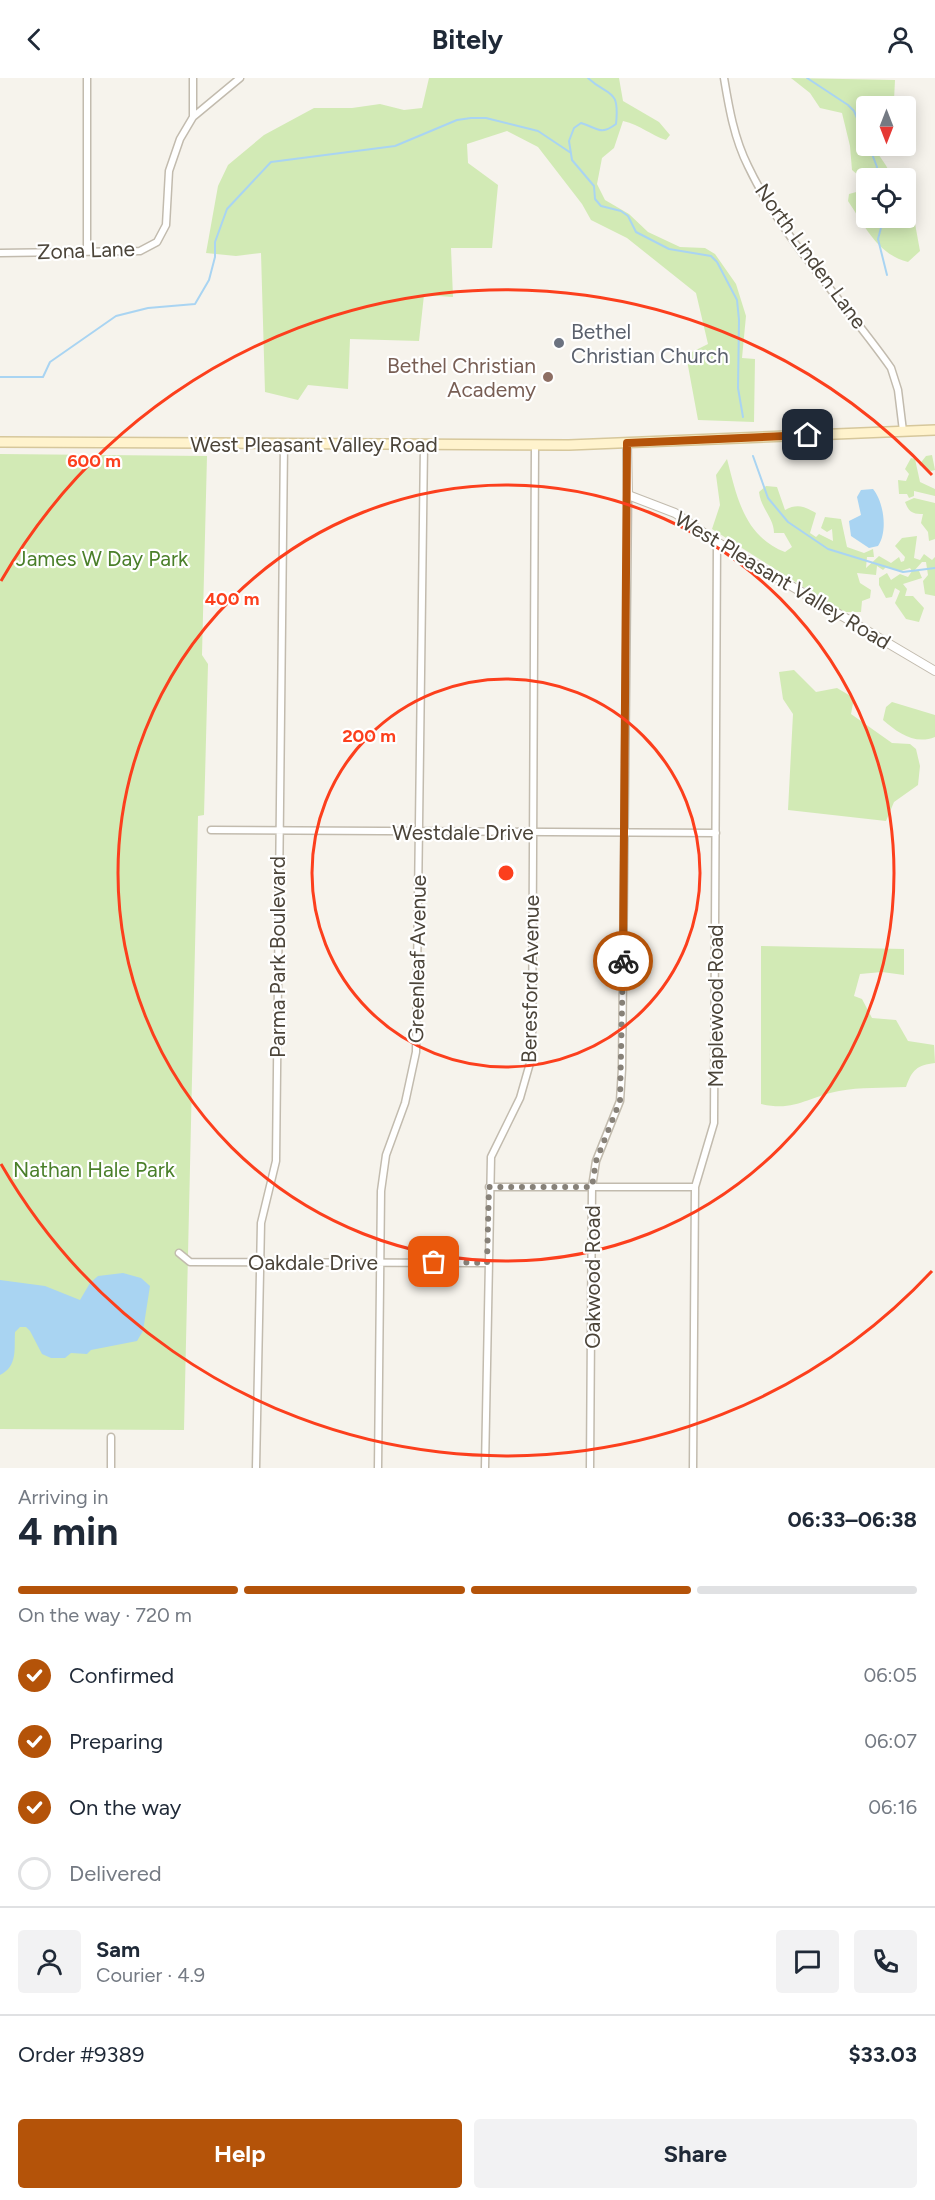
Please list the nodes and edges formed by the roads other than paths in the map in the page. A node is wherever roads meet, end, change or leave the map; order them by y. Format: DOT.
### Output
graph roads {
  1 [pos="87,78"];
  2 [pos="193,78"];
  3 [pos="240,78"];
  4 [pos="723,78"];
  5 [pos="193,117"];
  6 [pos="87,251"];
  7 [pos="0,253"];
  8 [pos="935,429"];
  9 [pos="903,431"];
  10 [pos="0,442"];
  11 [pos="627,443"];
  12 [pos="284,444"];
  13 [pos="424,445"];
  14 [pos="535,445"];
  15 [pos="628,495"];
  16 [pos="717,542"];
  17 [pos="935,671"];
  18 [pos="211,830"];
  19 [pos="625,831"];
  20 [pos="278,832"];
  21 [pos="418,832"];
  22 [pos="532,832"];
  23 [pos="716,833"];
  24 [pos="489,1187"];
  25 [pos="592,1187"];
  26 [pos="695,1187"];
  27 [pos="179,1253"];
  28 [pos="381,1261"];
  29 [pos="260,1262"];
  30 [pos="487,1263"];
  31 [pos="111,1437"];
  32 [pos="111,1468"];
  33 [pos="256,1468"];
  34 [pos="378,1468"];
  35 [pos="485,1468"];
  36 [pos="590,1468"];
  37 [pos="693,1468"];
  1 -- 6 [label="street"];
  2 -- 5 [label="street"];
  3 -- 5 [label="street, Zona Lane"];
  4 -- 9 [label="street, North Linden Lane"];
  5 -- 6 [label="street, Zona Lane"];
  6 -- 7 [label="street, Zona Lane"];
  8 -- 9 [label="main road, West Pleasant Valley Road"];
  9 -- 11 [label="main road, West Pleasant Valley Road"];
  10 -- 12 [label="main road, West Pleasant Valley Road"];
  11 -- 14 [label="main road, West Pleasant Valley Road"];
  11 -- 15 [label="street, Oakwood Road"];
  12 -- 13 [label="main road, West Pleasant Valley Road"];
  12 -- 20 [label="street, Parma Park Boulevard"];
  13 -- 14 [label="main road, West Pleasant Valley Road"];
  13 -- 21 [label="street, Greenleaf Avenue"];
  14 -- 22 [label="street, Beresford Avenue"];
  15 -- 16 [label="street, West Pleasant Valley Road"];
  15 -- 19 [label="street, Oakwood Road"];
  16 -- 17 [label="street, West Pleasant Valley Road"];
  16 -- 23 [label="street, Maplewood Road"];
  18 -- 20 [label="street, Westdale Drive"];
  19 -- 22 [label="street, Westdale Drive"];
  19 -- 23 [label="street, Westdale Drive"];
  19 -- 25 [label="street, Oakwood Road"];
  20 -- 21 [label="street, Westdale Drive"];
  20 -- 29 [label="street, Parma Park Boulevard"];
  21 -- 22 [label="street, Westdale Drive"];
  21 -- 28 [label="street, Greenleaf Avenue"];
  22 -- 24 [label="street, Beresford Avenue"];
  23 -- 26 [label="street, Maplewood Road"];
  24 -- 25 [label="street"];
  24 -- 30 [label="street, Beresford Avenue"];
  25 -- 26 [label="street"];
  25 -- 36 [label="street, Oakwood Road"];
  26 -- 37 [label="street, Maplewood Road"];
  27 -- 29 [label="street, Oakdale Drive"];
  28 -- 29 [label="street, Oakdale Drive"];
  28 -- 30 [label="street, Oakdale Drive"];
  28 -- 34 [label="street, Greenleaf Avenue"];
  29 -- 33 [label="street, Parma Park Boulevard"];
  30 -- 35 [label="street, Beresford Avenue"];
  31 -- 32 [label="street"];
}
